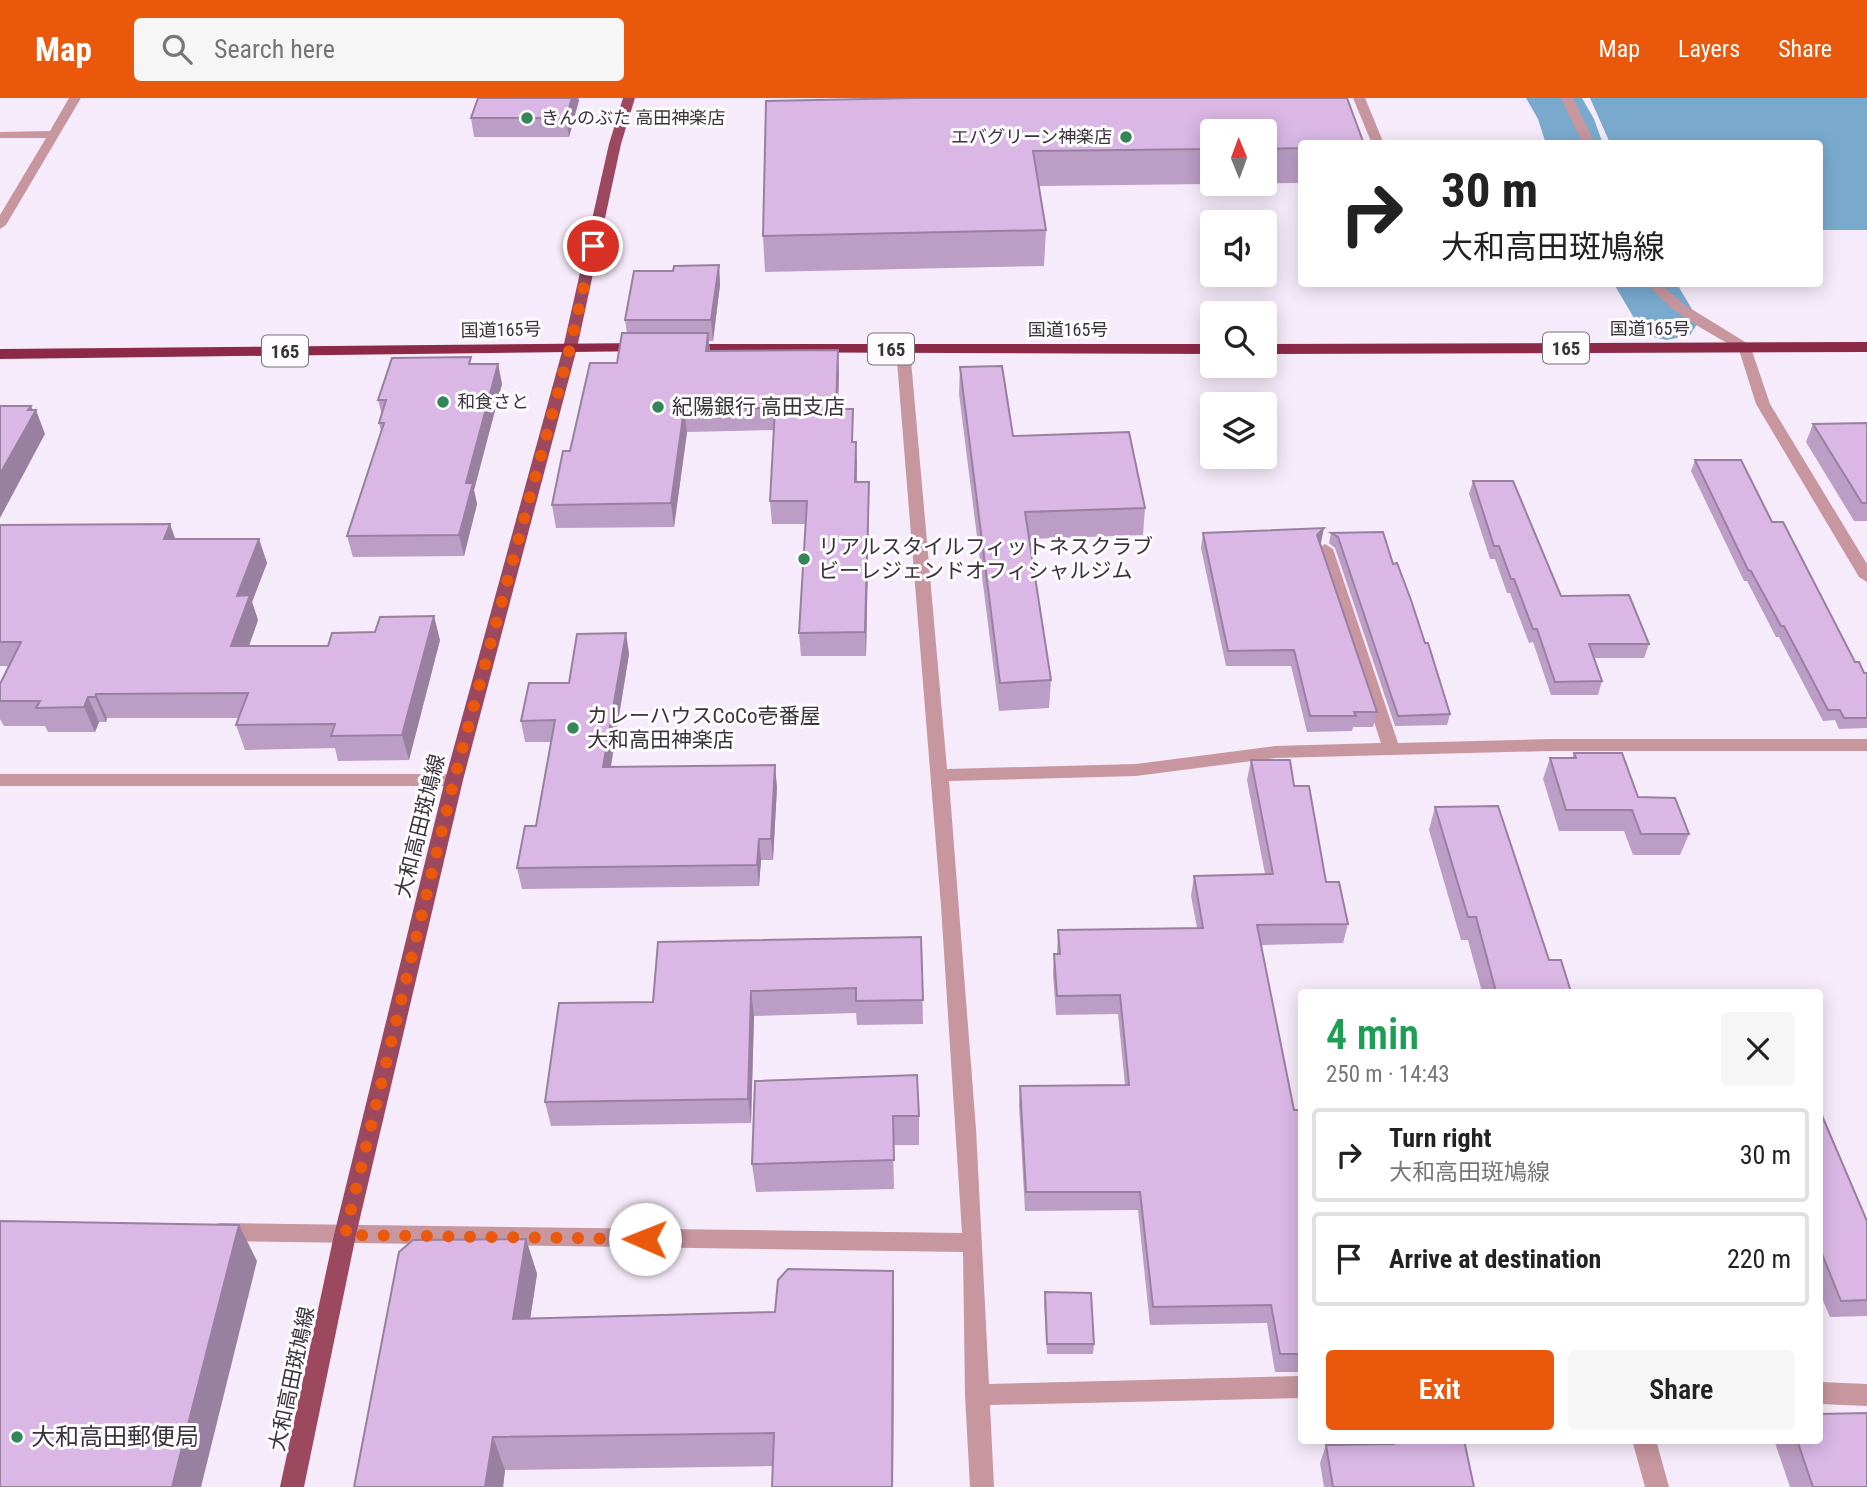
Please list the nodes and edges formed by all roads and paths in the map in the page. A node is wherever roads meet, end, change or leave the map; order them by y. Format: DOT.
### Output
graph roads {
  1 [pos="75,98"];
  2 [pos="629,98"];
  3 [pos="1359,98"];
  4 [pos="1567,98"];
  5 [pos="55,134"];
  6 [pos="0,135"];
  7 [pos="1376,140"];
  8 [pos="1586,140"];
  9 [pos="0,225"];
  10 [pos="1657,287"];
  11 [pos="1867,347"];
  12 [pos="570,348"];
  13 [pos="1745,348"];
  14 [pos="903,349"];
  15 [pos="1200,349"];
  16 [pos="1277,349"];
  17 [pos="0,354"];
  18 [pos="1325,549"];
  19 [pos="1867,577"];
  20 [pos="1867,745"];
  21 [pos="1391,749"];
  22 [pos="939,775"];
  23 [pos="0,780"];
  24 [pos="454,780"];
  25 [pos="193,1231"];
  26 [pos="345,1235"];
  27 [pos="973,1243"];
  28 [pos="1298,1387"];
  29 [pos="1823,1394"];
  30 [pos="976,1395"];
  31 [pos="1867,1395"];
  32 [pos="1645,1444"];
  33 [pos="292,1487"];
  34 [pos="982,1487"];
  35 [pos="1657,1487"];
  1 -- 5 [label="street"];
  2 -- 12 [label="main road, 大和高田斑鳩線"];
  3 -- 7 [label="street"];
  4 -- 8 [label="street"];
  5 -- 6 [label="street"];
  5 -- 9 [label="street"];
  10 -- 13 [label="street"];
  11 -- 13 [label="highway, 国道165号 / 165"];
  12 -- 14 [label="highway, 国道165号 / 165"];
  12 -- 17 [label="highway, 国道165号 / 165"];
  12 -- 24 [label="main road, 大和高田斑鳩線"];
  13 -- 16 [label="highway, 国道165号 / 165"];
  13 -- 19 [label="street"];
  14 -- 15 [label="highway, 国道165号 / 165"];
  14 -- 22 [label="street"];
  18 -- 21 [label="street"];
  20 -- 21 [label="street"];
  21 -- 22 [label="street"];
  22 -- 27 [label="street"];
  23 -- 24 [label="street"];
  24 -- 26 [label="main road, 大和高田斑鳩線"];
  25 -- 26 [label="street"];
  26 -- 27 [label="street"];
  26 -- 33 [label="main road, 大和高田斑鳩線"];
  27 -- 30 [label="street"];
  28 -- 30 [label="street"];
  29 -- 31 [label="street"];
  30 -- 34 [label="street"];
  32 -- 35 [label="street"];
}
